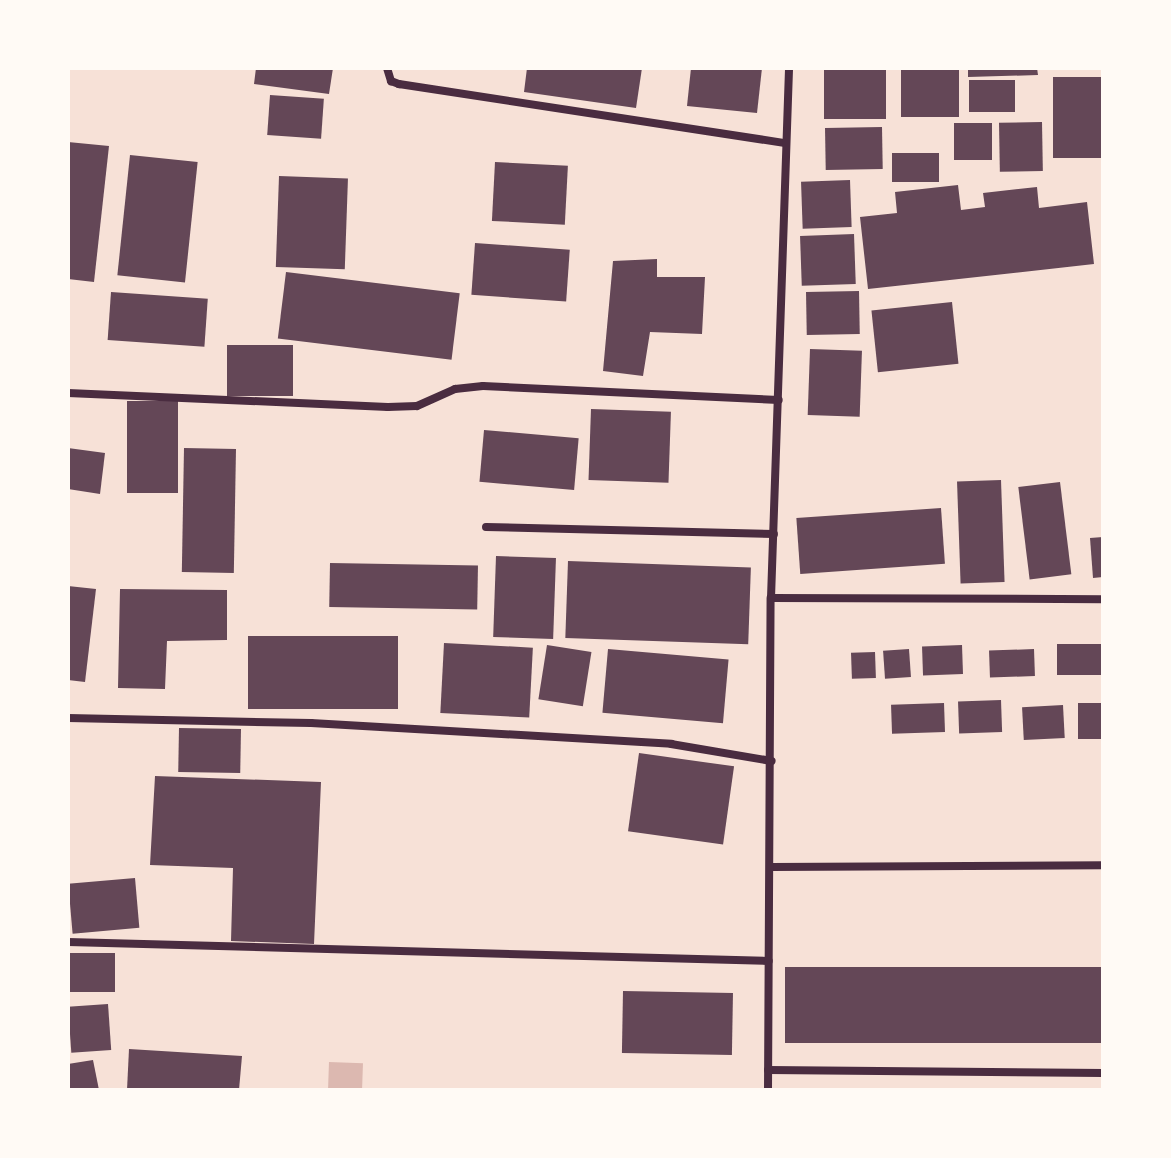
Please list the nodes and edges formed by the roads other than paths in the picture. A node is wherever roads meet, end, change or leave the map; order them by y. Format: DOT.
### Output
graph roads {
  1 [pos="387,68"];
  2 [pos="789,68"];
  3 [pos="783,143"];
  4 [pos="68,393"];
  5 [pos="779,400"];
  6 [pos="486,527"];
  7 [pos="774,534"];
  8 [pos="771,598"];
  9 [pos="1103,599"];
  10 [pos="68,718"];
  11 [pos="772,761"];
  12 [pos="1103,865"];
  13 [pos="771,867"];
  14 [pos="68,942"];
  15 [pos="769,961"];
  16 [pos="768,1070"];
  17 [pos="1103,1073"];
  18 [pos="768,1090"];
  1 -- 3 [label="street"];
  2 -- 3 [label="street"];
  3 -- 5 [label="street"];
  4 -- 5 [label="street"];
  5 -- 7 [label="street"];
  6 -- 7 [label="street"];
  7 -- 8 [label="street"];
  8 -- 9 [label="street"];
  8 -- 11 [label="street"];
  10 -- 11 [label="street"];
  11 -- 13 [label="street"];
  12 -- 13 [label="street"];
  13 -- 15 [label="street"];
  14 -- 15 [label="street"];
  15 -- 16 [label="street"];
  16 -- 17 [label="street"];
  16 -- 18 [label="street"];
}
